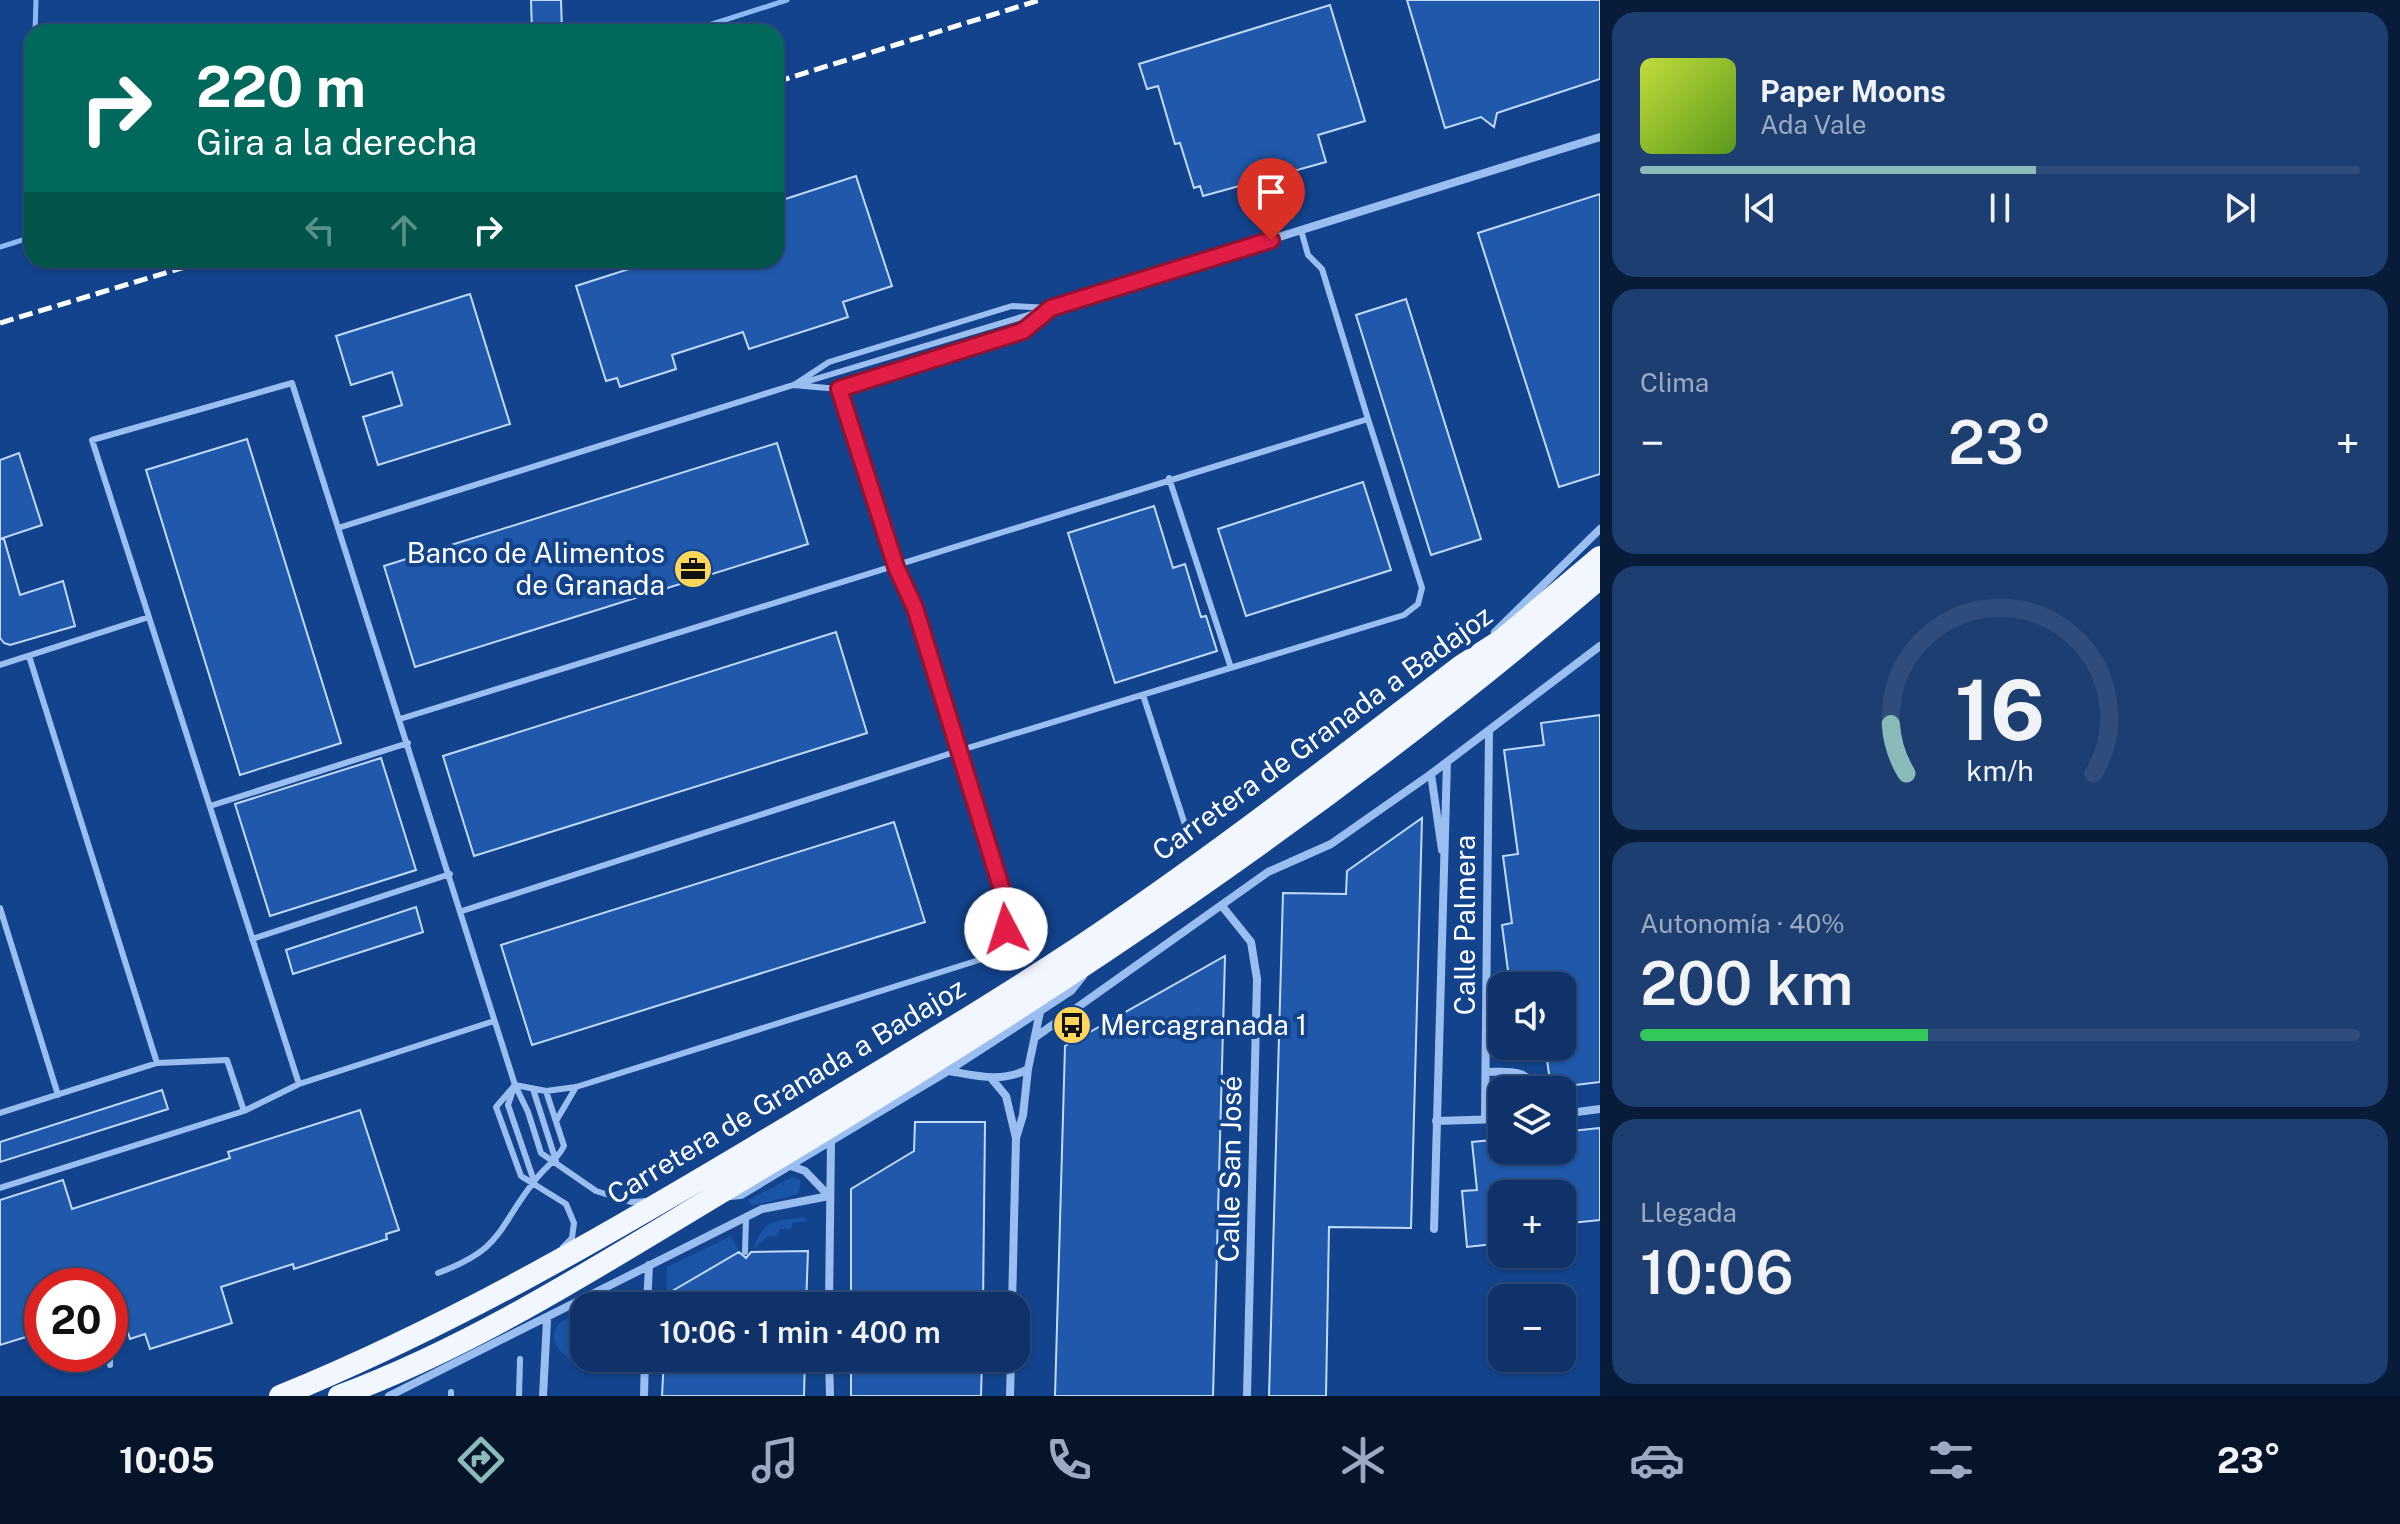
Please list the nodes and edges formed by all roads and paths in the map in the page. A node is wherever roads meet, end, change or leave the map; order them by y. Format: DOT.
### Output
graph roads {
  1 [pos="1600,137"];
  2 [pos="1301,230"];
  3 [pos="1051,308"];
  4 [pos="793,385"];
  5 [pos="839,389"];
  6 [pos="1368,419"];
  7 [pos="1169,478"];
  8 [pos="338,528"];
  9 [pos="1600,529"];
  10 [pos="1600,557"];
  11 [pos="896,567"];
  12 [pos="1598,580"];
  13 [pos="149,617"];
  14 [pos="1600,646"];
  15 [pos="29,656"];
  16 [pos="0,665"];
  17 [pos="1461,666"];
  18 [pos="1231,668"];
  19 [pos="1143,695"];
  20 [pos="400,719"];
  21 [pos="1489,731"];
  22 [pos="408,743"];
  23 [pos="958,751"];
  24 [pos="1447,762"];
  25 [pos="1431,774"];
  26 [pos="210,806"];
  27 [pos="1189,837"];
  28 [pos="1443,859"];
  29 [pos="450,874"];
  30 [pos="1222,906"];
  31 [pos="0,908"];
  32 [pos="462,911"];
  33 [pos="252,939"];
  34 [pos="1096,960"];
  35 [pos="1040,1012"];
  36 [pos="494,1021"];
  37 [pos="1037,1036"];
  38 [pos="157,1063"];
  39 [pos="1028,1069"];
  40 [pos="948,1071"];
  41 [pos="1486,1072"];
  42 [pos="1526,1076"];
  43 [pos="991,1078"];
  44 [pos="299,1084"];
  45 [pos="515,1085"];
  46 [pos="576,1087"];
  47 [pos="533,1089"];
  48 [pos="546,1091"];
  49 [pos="58,1095"];
  50 [pos="1600,1109"];
  51 [pos="244,1111"];
  52 [pos="1576,1112"];
  53 [pos="0,1113"];
  54 [pos="1485,1118"];
  55 [pos="1488,1118"];
  56 [pos="556,1121"];
  57 [pos="1436,1121"];
  58 [pos="1016,1138"];
  59 [pos="831,1142"];
  60 [pos="556,1161"];
  61 [pos="791,1166"];
  62 [pos="534,1181"];
  63 [pos="0,1188"];
  64 [pos="829,1196"];
  65 [pos="710,1198"];
  66 [pos="666,1200"];
  67 [pos="746,1218"];
  68 [pos="1434,1229"];
  69 [pos="745,1252"];
  70 [pos="649,1265"];
  71 [pos="545,1268"];
  72 [pos="438,1273"];
  73 [pos="648,1292"];
  74 [pos="829,1292"];
  75 [pos="1012,1292"];
  76 [pos="547,1320"];
  77 [pos="520,1359"];
  78 [pos="645,1372"];
  79 [pos="829,1372"];
  80 [pos="1011,1372"];
  81 [pos="400,1394"];
  82 [pos="280,1396"];
  83 [pos="339,1396"];
  84 [pos="389,1396"];
  85 [pos="519,1396"];
  86 [pos="543,1396"];
  87 [pos="644,1396"];
  88 [pos="830,1396"];
  89 [pos="1010,1396"];
  90 [pos="1247,1396"];
  1 -- 2 [label="street"];
  2 -- 3 [label="street"];
  2 -- 6 [label="lane"];
  3 -- 4 [label="lane"];
  3 -- 4 [label="lane"];
  3 -- 5 [label="lane"];
  4 -- 5 [label="lane"];
  4 -- 8 [label="lane"];
  5 -- 11 [label="lane"];
  6 -- 7 [label="lane"];
  6 -- 18 [label="lane"];
  7 -- 11 [label="lane"];
  7 -- 18 [label="lane"];
  8 -- 13 [label="lane"];
  8 -- 20 [label="lane"];
  9 -- 17 [label="street"];
  10 -- 17 [label="highway, Carretera de Granada a Badajoz"];
  11 -- 20 [label="lane"];
  11 -- 23 [label="lane"];
  12 -- 34 [label="highway, Carretera de Granada a Badajoz"];
  13 -- 15 [label="lane"];
  13 -- 26 [label="lane"];
  14 -- 21 [label="street"];
  15 -- 16 [label="lane"];
  15 -- 38 [label="lane"];
  17 -- 66 [label="highway, Carretera de Granada a Badajoz"];
  18 -- 19 [label="lane"];
  19 -- 23 [label="lane"];
  19 -- 27 [label="lane"];
  20 -- 22 [label="lane"];
  21 -- 24 [label="street"];
  21 -- 41 [label="street, Calle Palmera"];
  22 -- 26 [label="lane"];
  22 -- 29 [label="lane"];
  23 -- 32 [label="lane"];
  23 -- 46 [label="lane"];
  24 -- 25 [label="street"];
  24 -- 28 [label="street, Calle Palmera"];
  25 -- 28 [label="street, Calle Palmera"];
  25 -- 30 [label="street"];
  26 -- 33 [label="lane"];
  28 -- 57 [label="street, Calle Palmera"];
  29 -- 32 [label="lane"];
  29 -- 33 [label="lane"];
  30 -- 37 [label="street"];
  30 -- 90 [label="street, Calle San José"];
  31 -- 49 [label="lane"];
  32 -- 36 [label="lane"];
  33 -- 44 [label="lane"];
  34 -- 35 [label="street"];
  34 -- 65 [label="highway, Carretera de Granada a Badajoz"];
  35 -- 37 [label="street"];
  35 -- 40 [label="street"];
  36 -- 44 [label="lane"];
  36 -- 45 [label="lane"];
  37 -- 39 [label="street"];
  38 -- 49 [label="lane"];
  38 -- 51 [label="lane"];
  39 -- 43 [label="street"];
  39 -- 58 [label="street"];
  40 -- 43 [label="street"];
  40 -- 59 [label="street"];
  41 -- 42 [label="street"];
  41 -- 54 [label="street, Calle Palmera"];
  43 -- 58 [label="street"];
  44 -- 51 [label="lane"];
  45 -- 47 [label="lane"];
  45 -- 60 [label="lane"];
  45 -- 62 [label="lane"];
  45 -- 62 [label="lane"];
  46 -- 48 [label="lane"];
  46 -- 56 [label="lane"];
  47 -- 48 [label="lane"];
  47 -- 60 [label="lane"];
  48 -- 56 [label="lane"];
  49 -- 53 [label="lane"];
  50 -- 52 [label="street"];
  51 -- 63 [label="lane"];
  54 -- 55 [label="street"];
  54 -- 57 [label="street"];
  56 -- 60 [label="lane"];
  57 -- 68 [label="street, Calle Palmera"];
  58 -- 75 [label="street"];
  59 -- 61 [label="street"];
  59 -- 64 [label="street"];
  60 -- 62 [label="lane"];
  60 -- 66 [label="lane"];
  61 -- 64 [label="street"];
  61 -- 65 [label="street"];
  62 -- 71 [label="lane"];
  62 -- 72 [label="lane"];
  64 -- 67 [label="street"];
  64 -- 74 [label="street"];
  65 -- 83 [label="highway, Carretera de Granada a Badajoz"];
  66 -- 71 [label="highway, Carretera de Granada a Badajoz"];
  67 -- 69 [label="lane"];
  67 -- 70 [label="street"];
  70 -- 73 [label="street"];
  70 -- 76 [label="street"];
  71 -- 82 [label="highway, Carretera de Granada a Badajoz"];
  76 -- 81 [label="street"];
  76 -- 86 [label="street"];
  77 -- 85 [label="lane"];
  78 -- 87 [label="street"];
  79 -- 88 [label="street"];
  80 -- 89 [label="street"];
  81 -- 84 [label="street"];
}
